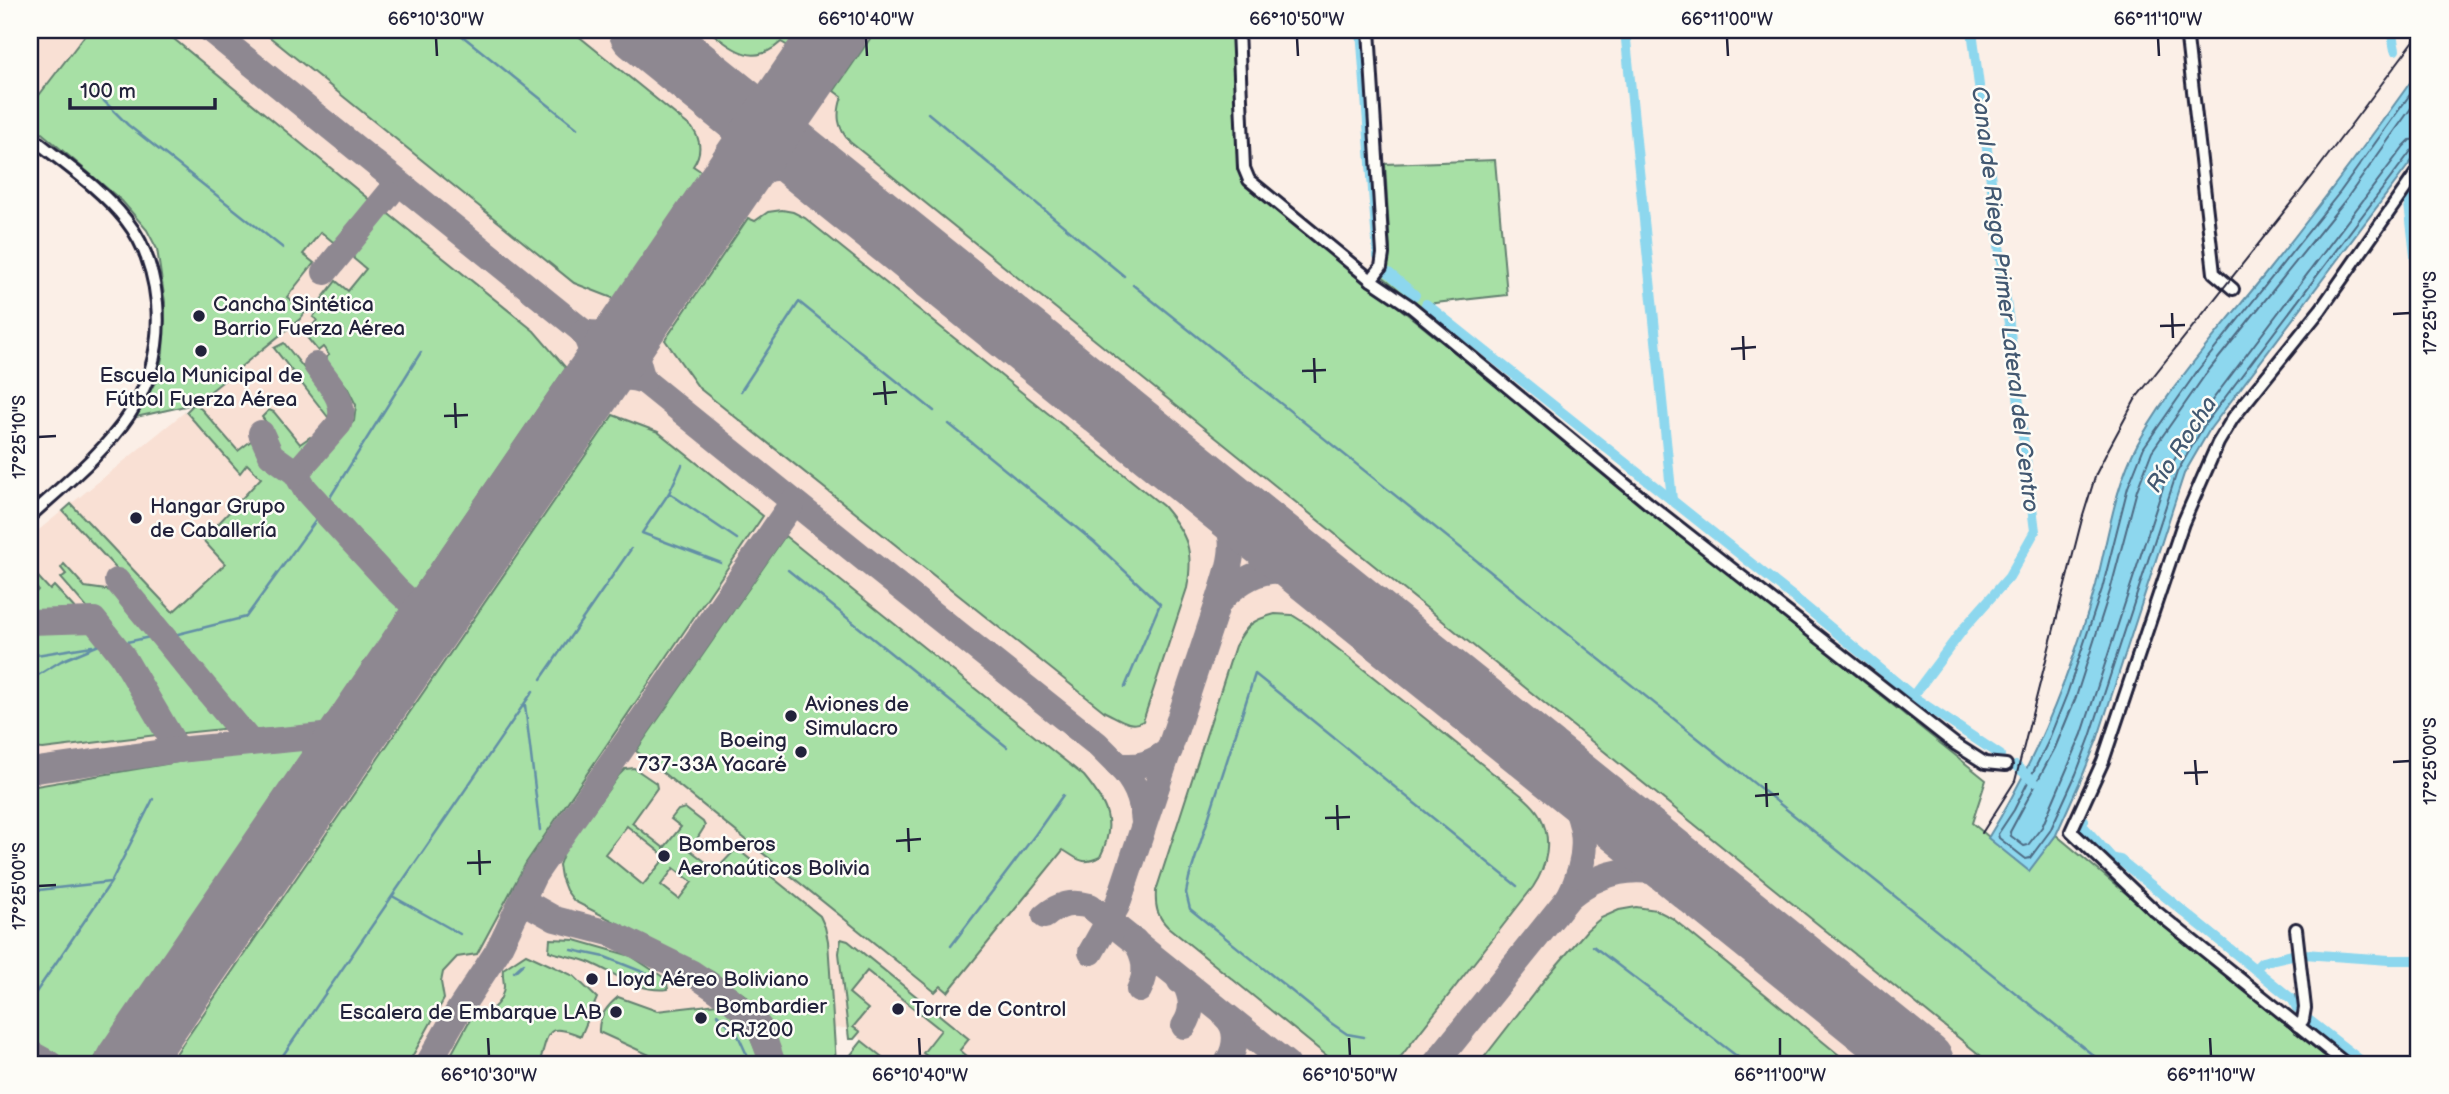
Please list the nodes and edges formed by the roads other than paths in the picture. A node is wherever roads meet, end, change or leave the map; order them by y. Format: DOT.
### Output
graph roads {
  1 [pos="1238,30"];
  2 [pos="1370,30"];
  3 [pos="2186,30"];
  4 [pos="30,136"];
  5 [pos="2419,169"];
  6 [pos="1371,280"];
  7 [pos="2234,289"];
  8 [pos="30,516"];
  9 [pos="2006,765"];
  10 [pos="2296,929"];
  11 [pos="2298,1026"];
  12 [pos="2346,1064"];
  1 -- 6 [label="street"];
  2 -- 6 [label="street"];
  3 -- 7 [label="street"];
  4 -- 8 [label="street"];
  5 -- 11 [label="street"];
  6 -- 9 [label="street"];
  10 -- 11 [label="street"];
  11 -- 12 [label="street"];
}
